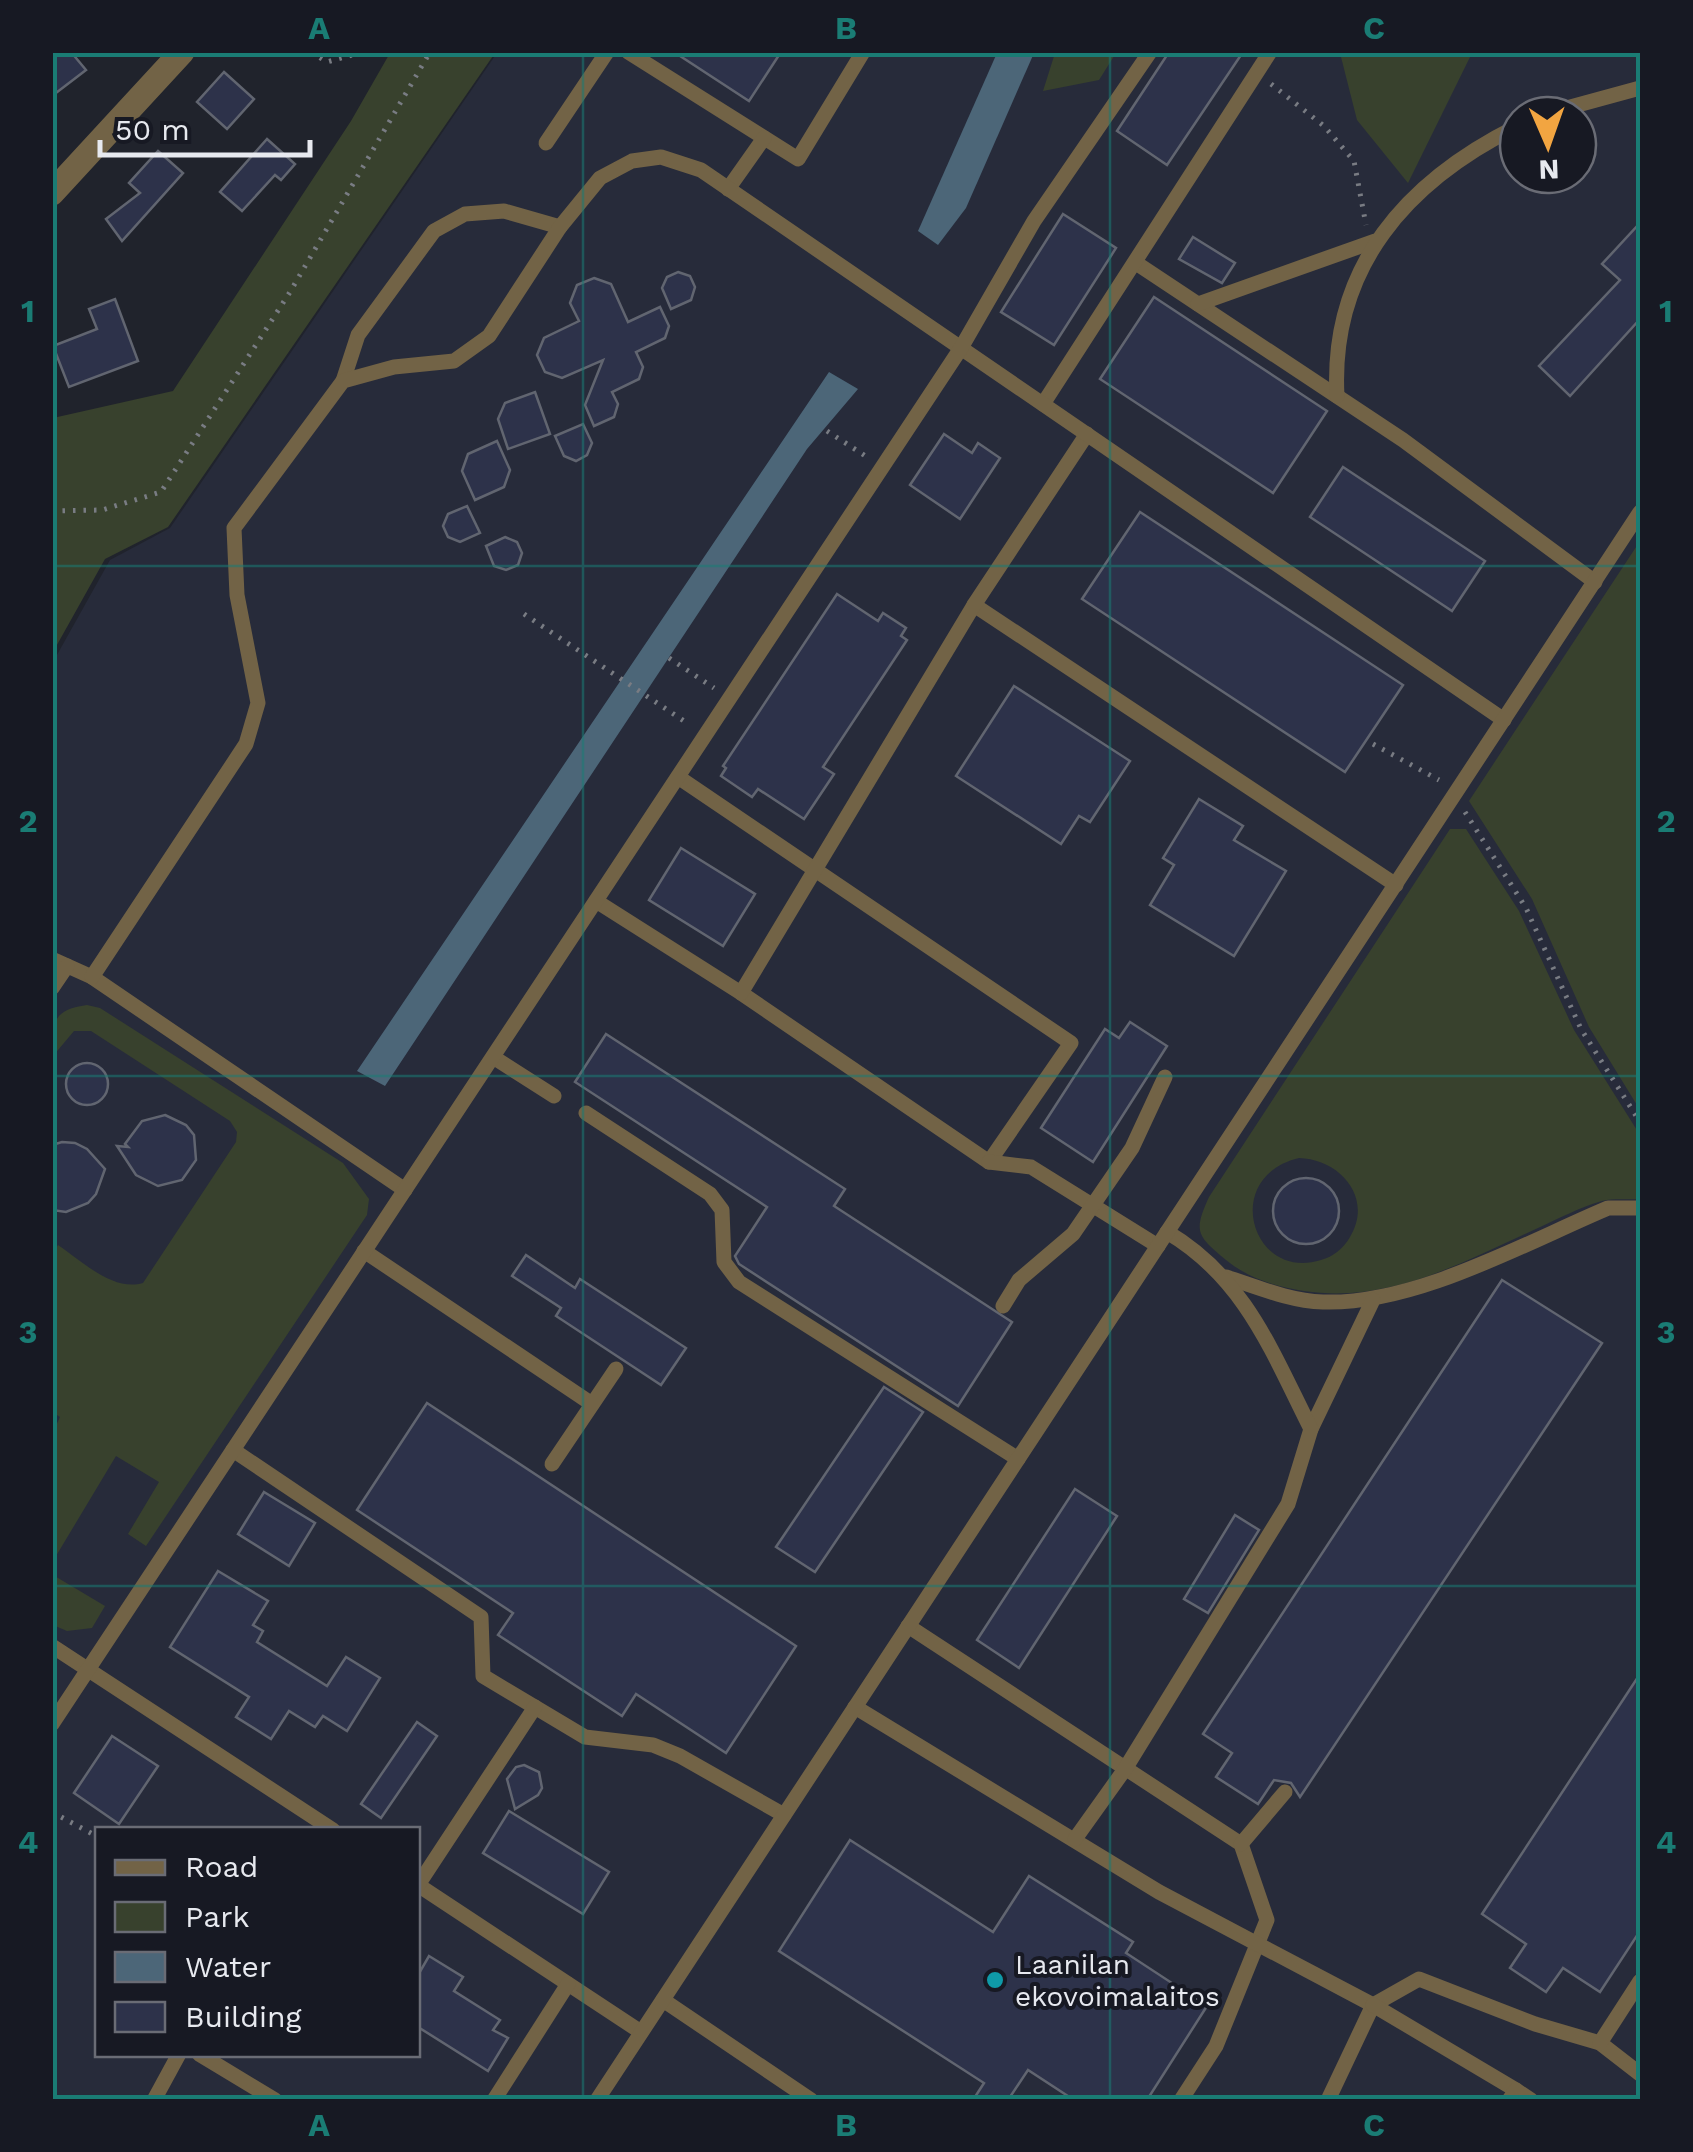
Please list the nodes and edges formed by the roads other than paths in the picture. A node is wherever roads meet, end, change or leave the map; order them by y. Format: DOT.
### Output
graph roads {
  1 [pos="182,52"];
  2 [pos="608,52"];
  3 [pos="628,52"];
  4 [pos="863,52"];
  5 [pos="1150,52"];
  6 [pos="1270,52"];
  7 [pos="1640,88"];
  8 [pos="1598,99"];
  9 [pos="1498,136"];
  10 [pos="764,138"];
  11 [pos="546,143"];
  12 [pos="728,189"];
  13 [pos="52,193"];
  14 [pos="560,227"];
  15 [pos="1374,241"];
  16 [pos="1136,263"];
  17 [pos="1198,304"];
  18 [pos="961,348"];
  19 [pos="343,381"];
  20 [pos="1337,396"];
  21 [pos="1043,404"];
  22 [pos="1087,434"];
  23 [pos="1640,512"];
  24 [pos="1595,582"];
  25 [pos="974,605"];
  26 [pos="1504,720"];
  27 [pos="678,777"];
  28 [pos="816,868"];
  29 [pos="1396,885"];
  30 [pos="596,900"];
  31 [pos="60,962"];
  32 [pos="92,977"];
  33 [pos="52,988"];
  34 [pos="742,993"];
  35 [pos="492,1057"];
  36 [pos="1165,1077"];
  37 [pos="554,1096"];
  38 [pos="586,1112"];
  39 [pos="989,1162"];
  40 [pos="405,1190"];
  41 [pos="1092,1205"];
  42 [pos="1640,1208"];
  43 [pos="1163,1239"];
  44 [pos="364,1251"];
  45 [pos="1225,1276"];
  46 [pos="1373,1300"];
  47 [pos="1003,1306"];
  48 [pos="616,1370"];
  49 [pos="592,1404"];
  50 [pos="1312,1429"];
  51 [pos="233,1450"];
  52 [pos="1018,1459"];
  53 [pos="552,1464"];
  54 [pos="908,1626"];
  55 [pos="52,1646"];
  56 [pos="88,1669"];
  57 [pos="534,1707"];
  58 [pos="855,1707"];
  59 [pos="52,1724"];
  60 [pos="1126,1769"];
  61 [pos="1285,1792"];
  62 [pos="784,1815"];
  63 [pos="327,1827"];
  64 [pos="1075,1839"];
  65 [pos="1242,1844"];
  66 [pos="420,1882"];
  67 [pos="420,1886"];
  68 [pos="1257,1946"];
  69 [pos="1640,1980"];
  70 [pos="568,1984"];
  71 [pos="663,2000"];
  72 [pos="1373,2005"];
  73 [pos="641,2032"];
  74 [pos="1600,2043"];
  75 [pos="177,2057"];
  76 [pos="203,2057"];
  77 [pos="1640,2074"];
  78 [pos="1512,2094"];
  79 [pos="154,2100"];
  80 [pos="274,2100"];
  81 [pos="494,2100"];
  82 [pos="597,2100"];
  83 [pos="811,2100"];
  84 [pos="1181,2100"];
  85 [pos="1328,2100"];
  86 [pos="1531,2100"];
  1 -- 13 [label="street"];
  2 -- 11 [label="lane"];
  3 -- 10 [label="lane"];
  4 -- 10 [label="lane"];
  5 -- 18 [label="lane"];
  6 -- 16 [label="lane"];
  7 -- 8 [label="lane"];
  9 -- 15 [label="lane"];
  10 -- 12 [label="lane"];
  12 -- 14 [label="lane"];
  12 -- 18 [label="lane"];
  14 -- 19 [label="lane"];
  14 -- 19 [label="lane"];
  15 -- 17 [label="lane"];
  15 -- 20 [label="lane"];
  16 -- 17 [label="lane"];
  16 -- 21 [label="lane"];
  17 -- 20 [label="lane"];
  18 -- 21 [label="lane"];
  18 -- 27 [label="lane"];
  19 -- 32 [label="lane"];
  20 -- 24 [label="lane"];
  21 -- 22 [label="lane"];
  22 -- 25 [label="lane"];
  22 -- 26 [label="lane"];
  23 -- 24 [label="lane"];
  24 -- 26 [label="lane"];
  25 -- 28 [label="lane"];
  25 -- 29 [label="lane"];
  26 -- 29 [label="lane"];
  27 -- 28 [label="lane"];
  27 -- 30 [label="lane"];
  28 -- 34 [label="lane"];
  28 -- 39 [label="lane"];
  29 -- 43 [label="lane"];
  30 -- 34 [label="lane"];
  30 -- 35 [label="lane"];
  31 -- 32 [label="lane"];
  31 -- 33 [label="lane"];
  32 -- 40 [label="lane"];
  34 -- 39 [label="lane"];
  35 -- 37 [label="lane"];
  35 -- 40 [label="lane"];
  36 -- 41 [label="lane"];
  38 -- 52 [label="lane"];
  39 -- 41 [label="lane"];
  40 -- 44 [label="lane"];
  41 -- 43 [label="lane"];
  41 -- 47 [label="lane"];
  42 -- 46 [label="lane"];
  43 -- 45 [label="lane"];
  43 -- 52 [label="lane"];
  44 -- 49 [label="lane"];
  44 -- 51 [label="lane"];
  45 -- 46 [label="lane"];
  45 -- 50 [label="lane"];
  46 -- 50 [label="lane"];
  48 -- 49 [label="lane"];
  49 -- 53 [label="lane"];
  50 -- 60 [label="lane"];
  51 -- 56 [label="lane"];
  51 -- 57 [label="lane"];
  52 -- 54 [label="lane"];
  54 -- 58 [label="lane"];
  54 -- 60 [label="lane"];
  55 -- 56 [label="lane"];
  56 -- 59 [label="lane"];
  56 -- 63 [label="lane"];
  57 -- 62 [label="lane"];
  57 -- 66 [label="lane"];
  58 -- 62 [label="lane"];
  58 -- 64 [label="lane"];
  60 -- 64 [label="lane"];
  60 -- 65 [label="lane"];
  61 -- 65 [label="lane"];
  62 -- 71 [label="lane"];
  64 -- 68 [label="lane"];
  65 -- 68 [label="lane"];
  67 -- 70 [label="lane"];
  68 -- 72 [label="lane"];
  68 -- 84 [label="lane"];
  69 -- 74 [label="lane"];
  70 -- 73 [label="lane"];
  70 -- 81 [label="lane"];
  71 -- 73 [label="lane"];
  71 -- 83 [label="lane"];
  72 -- 74 [label="lane"];
  72 -- 78 [label="lane"];
  72 -- 85 [label="lane"];
  73 -- 82 [label="lane"];
  74 -- 77 [label="lane"];
  75 -- 79 [label="lane"];
  76 -- 80 [label="lane"];
  78 -- 86 [label="lane"];
}
